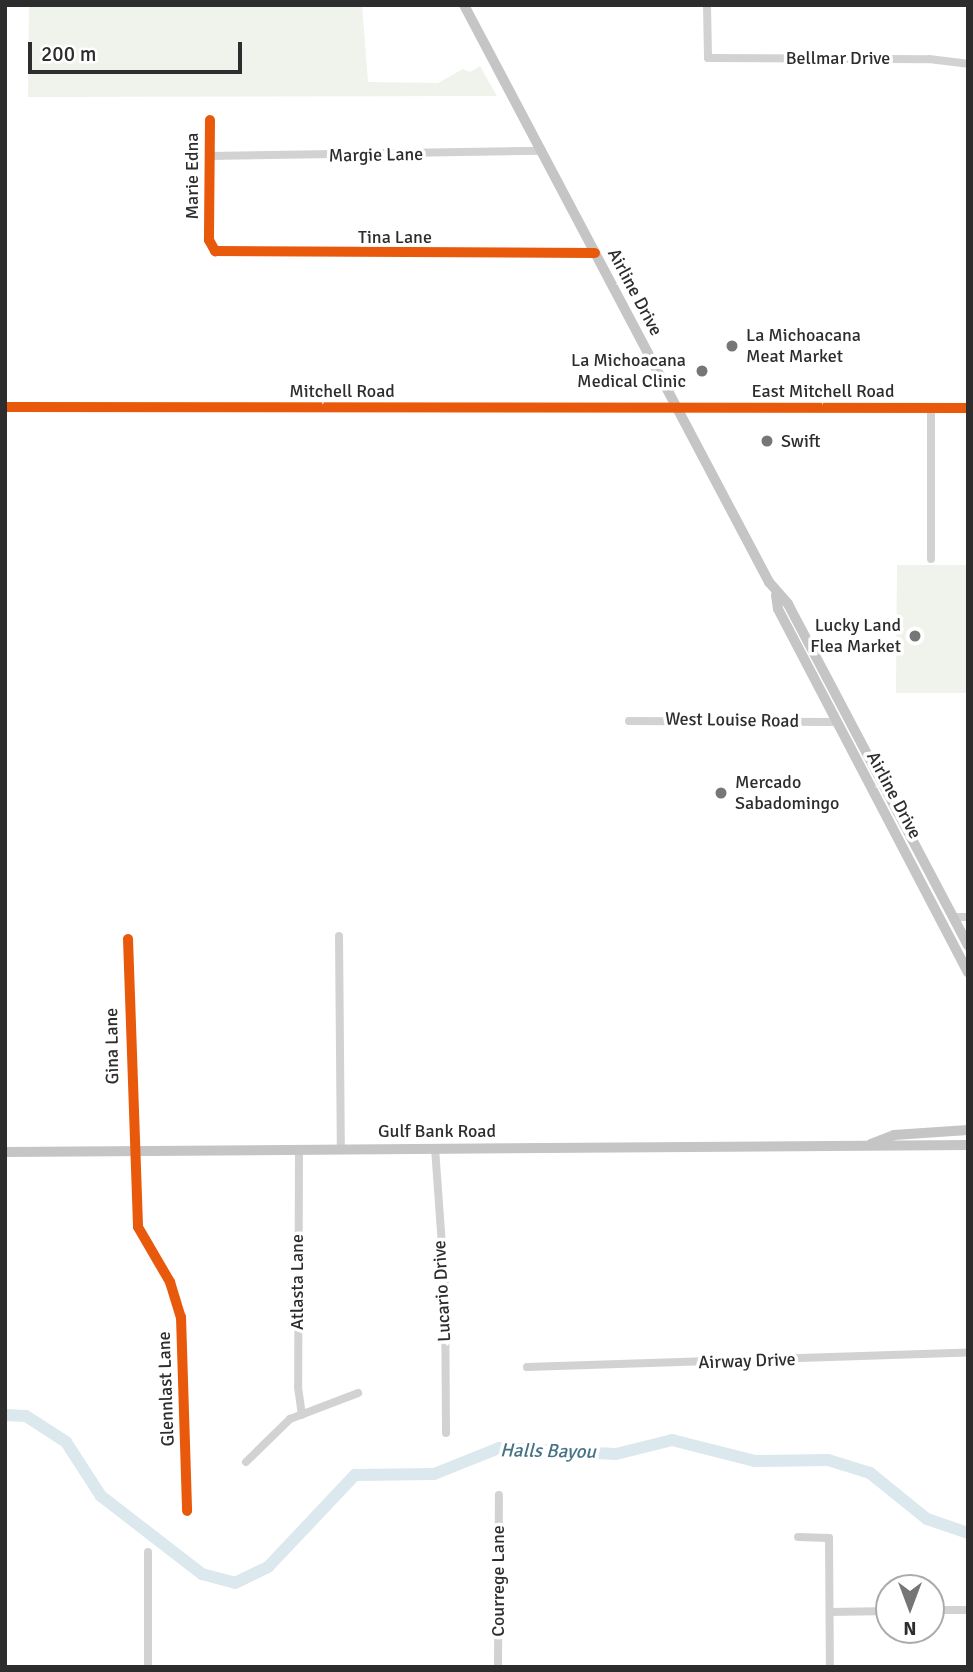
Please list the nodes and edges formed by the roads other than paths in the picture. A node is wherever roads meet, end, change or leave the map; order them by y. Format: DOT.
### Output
graph roads {
  1 [pos="464,5"];
  2 [pos="707,5"];
  3 [pos="968,64"];
  4 [pos="210,120"];
  5 [pos="542,151"];
  6 [pos="210,156"];
  7 [pos="209,233"];
  8 [pos="595,253"];
  9 [pos="5,407"];
  10 [pos="679,408"];
  11 [pos="931,408"];
  12 [pos="968,408"];
  13 [pos="931,559"];
  14 [pos="776,595"];
  15 [pos="842,706"];
  16 [pos="629,721"];
  17 [pos="836,722"];
  18 [pos="953,917"];
  19 [pos="968,917"];
  20 [pos="339,936"];
  21 [pos="128,939"];
  22 [pos="968,946"];
  23 [pos="968,972"];
  24 [pos="968,1130"];
  25 [pos="869,1145"];
  26 [pos="968,1145"];
  27 [pos="435,1148"];
  28 [pos="341,1149"];
  29 [pos="299,1150"];
  30 [pos="134,1151"];
  31 [pos="5,1152"];
  32 [pos="968,1352"];
  33 [pos="527,1367"];
  34 [pos="358,1393"];
  35 [pos="303,1415"];
  36 [pos="446,1433"];
  37 [pos="246,1462"];
  38 [pos="499,1495"];
  39 [pos="187,1511"];
  40 [pos="798,1537"];
  41 [pos="148,1552"];
  42 [pos="945,1610"];
  43 [pos="968,1610"];
  44 [pos="875,1611"];
  45 [pos="830,1612"];
  46 [pos="148,1667"];
  47 [pos="498,1667"];
  48 [pos="830,1667"];
  1 -- 5 [label="main road, Airline Drive"];
  2 -- 3 [label="street, Bellmar Drive"];
  4 -- 6 [label="street, Marie Edna"];
  5 -- 6 [label="street, Margie Lane"];
  5 -- 8 [label="main road, Airline Drive"];
  6 -- 7 [label="street, Marie Edna"];
  7 -- 8 [label="street, Tina Lane"];
  8 -- 10 [label="main road, Airline Drive"];
  9 -- 10 [label="street, Mitchell Road"];
  10 -- 11 [label="street, East Mitchell Road"];
  10 -- 14 [label="main road, Airline Drive"];
  11 -- 12 [label="street, East Mitchell Road"];
  11 -- 13 [label="street"];
  14 -- 15 [label="main road, Airline Drive"];
  14 -- 17 [label="main road, Airline Drive"];
  15 -- 17 [label="main road"];
  15 -- 18 [label="main road, Airline Drive"];
  16 -- 17 [label="street, West Louise Road"];
  17 -- 23 [label="main road, Airline Drive"];
  18 -- 19 [label="street"];
  18 -- 22 [label="main road, Airline Drive"];
  20 -- 28 [label="street"];
  21 -- 30 [label="street, Gina Lane"];
  24 -- 25 [label="main road, Gulf Bank Road"];
  25 -- 26 [label="main road, Gulf Bank Road"];
  25 -- 27 [label="main road, Gulf Bank Road"];
  27 -- 28 [label="main road, Gulf Bank Road"];
  27 -- 36 [label="street, Lucario Drive"];
  28 -- 29 [label="main road, Gulf Bank Road"];
  29 -- 30 [label="main road, Gulf Bank Road"];
  29 -- 35 [label="street, Atlasta Lane"];
  30 -- 31 [label="main road, Gulf Bank Road"];
  30 -- 39 [label="street, Glennlast Lane"];
  32 -- 33 [label="street, Airway Drive"];
  34 -- 35 [label="street"];
  35 -- 37 [label="street"];
  38 -- 47 [label="street, Courrege Lane"];
  40 -- 45 [label="street"];
  41 -- 46 [label="street"];
  42 -- 43 [label="street"];
  44 -- 45 [label="street"];
  45 -- 48 [label="street"];
}
